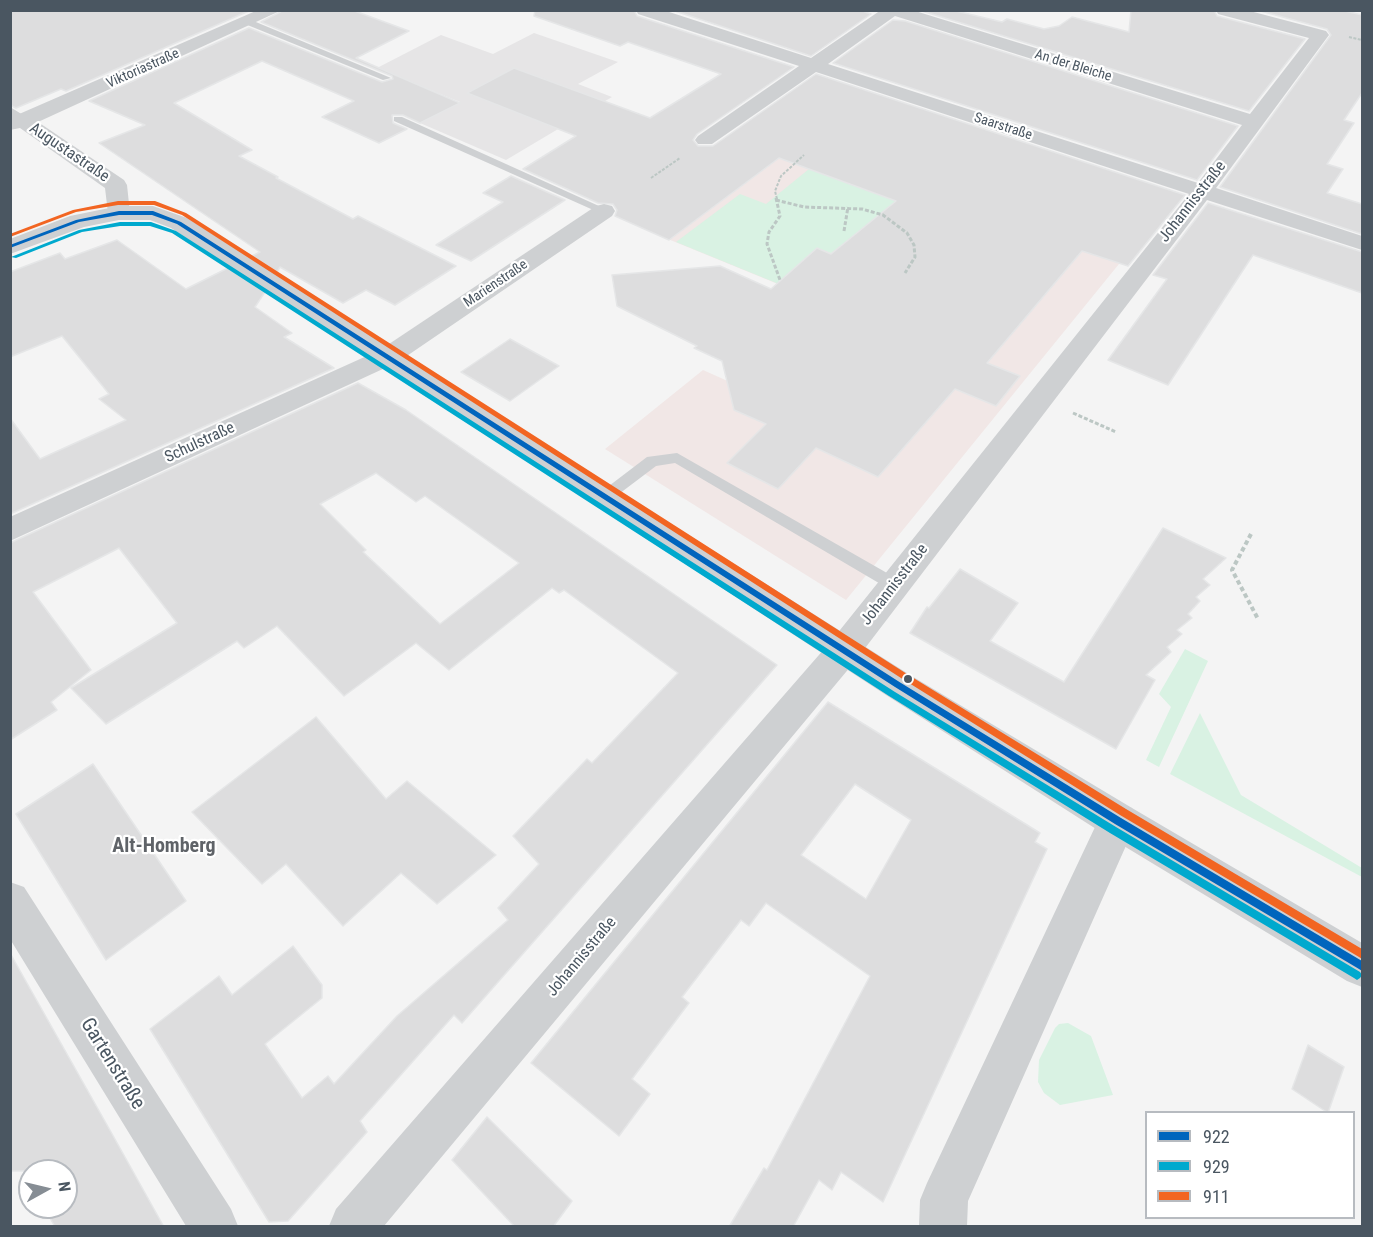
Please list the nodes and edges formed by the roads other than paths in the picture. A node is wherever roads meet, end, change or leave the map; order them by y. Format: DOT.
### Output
graph roads {
  1 [pos="274,10"];
  2 [pos="644,10"];
  3 [pos="1224,10"];
  4 [pos="892,11"];
  5 [pos="248,22"];
  6 [pos="811,65"];
  7 [pos="386,78"];
  8 [pos="398,118"];
  9 [pos="15,119"];
  10 [pos="1255,122"];
  11 [pos="705,140"];
  12 [pos="1203,191"];
  13 [pos="604,211"];
  14 [pos="119,213"];
  15 [pos="1362,243"];
  16 [pos="10,247"];
  17 [pos="389,356"];
  18 [pos="606,496"];
  19 [pos="10,530"];
  20 [pos="895,585"];
  21 [pos="844,650"];
  22 [pos="1118,821"];
  23 [pos="10,901"];
  24 [pos="1362,966"];
  25 [pos="214,1227"];
  26 [pos="353,1227"];
  27 [pos="943,1227"];
  1 -- 5 [label="street, Viktoriastraße"];
  2 -- 6 [label="street, Saarstraße"];
  3 -- 10 [label="street, Johannisstraße"];
  4 -- 6 [label="street"];
  4 -- 10 [label="street, An der Bleiche"];
  5 -- 7 [label="lane"];
  5 -- 9 [label="street, Viktoriastraße"];
  6 -- 11 [label="street"];
  6 -- 12 [label="street, Saarstraße"];
  8 -- 13 [label="lane"];
  9 -- 14 [label="street, Augustastraße"];
  10 -- 12 [label="street, Johannisstraße"];
  12 -- 15 [label="street, Saarstraße"];
  12 -- 20 [label="street, Johannisstraße"];
  13 -- 17 [label="street, Marienstraße"];
  14 -- 16 [label="street"];
  14 -- 17 [label="street"];
  17 -- 18 [label="street"];
  17 -- 19 [label="street, Schulstraße"];
  18 -- 20 [label="lane"];
  18 -- 21 [label="street"];
  20 -- 21 [label="street, Johannisstraße"];
  21 -- 22 [label="street"];
  21 -- 26 [label="street, Johannisstraße"];
  22 -- 24 [label="street"];
  22 -- 27 [label="street"];
  23 -- 25 [label="street, Gartenstraße"];
}
